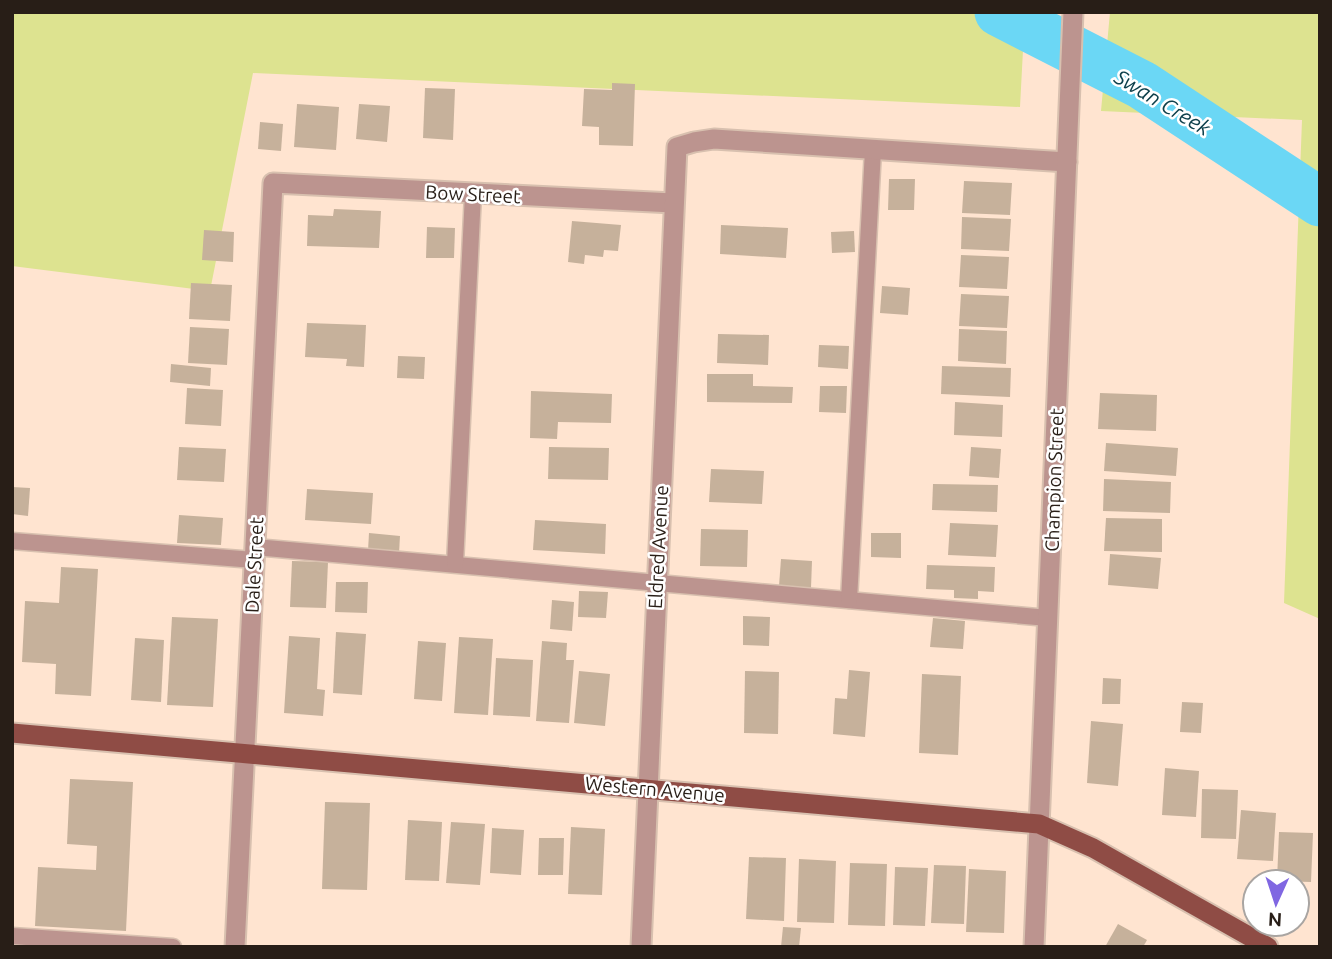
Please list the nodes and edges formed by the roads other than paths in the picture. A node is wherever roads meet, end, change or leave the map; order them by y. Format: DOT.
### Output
graph roads {
  1 [pos="1073,12"];
  2 [pos="873,150"];
  3 [pos="1067,162"];
  4 [pos="273,183"];
  5 [pos="473,194"];
  6 [pos="673,203"];
  7 [pos="12,541"];
  8 [pos="254,554"];
  9 [pos="455,564"];
  10 [pos="657,582"];
  11 [pos="849,600"];
  12 [pos="1048,618"];
  13 [pos="12,733"];
  14 [pos="244,754"];
  15 [pos="647,788"];
  16 [pos="1039,824"];
  17 [pos="12,936"];
  18 [pos="33,942"];
  19 [pos="173,947"];
  20 [pos="235,947"];
  21 [pos="641,947"];
  22 [pos="1034,947"];
  23 [pos="1268,947"];
  1 -- 3 [label="street, Champion Street"];
  2 -- 3 [label="street"];
  2 -- 6 [label="street, Eldred Avenue"];
  2 -- 11 [label="lane"];
  3 -- 12 [label="street, Champion Street"];
  4 -- 5 [label="street, Bow Street"];
  4 -- 8 [label="street, Dale Street"];
  5 -- 6 [label="street, Bow Street"];
  5 -- 9 [label="lane"];
  6 -- 10 [label="street, Eldred Avenue"];
  7 -- 8 [label="lane"];
  8 -- 9 [label="lane"];
  8 -- 14 [label="street, Dale Street"];
  9 -- 10 [label="lane"];
  10 -- 11 [label="lane"];
  10 -- 15 [label="street, Eldred Avenue"];
  11 -- 12 [label="lane"];
  12 -- 16 [label="street, Champion Street"];
  13 -- 14 [label="main road, Western Avenue"];
  14 -- 15 [label="main road, Western Avenue"];
  14 -- 20 [label="street, Dale Street"];
  15 -- 16 [label="main road, Western Avenue"];
  15 -- 21 [label="street, Eldred Avenue"];
  16 -- 22 [label="street, Champion Street"];
  16 -- 23 [label="main road, Western Avenue"];
  17 -- 18 [label="lane"];
  18 -- 19 [label="lane"];
}
